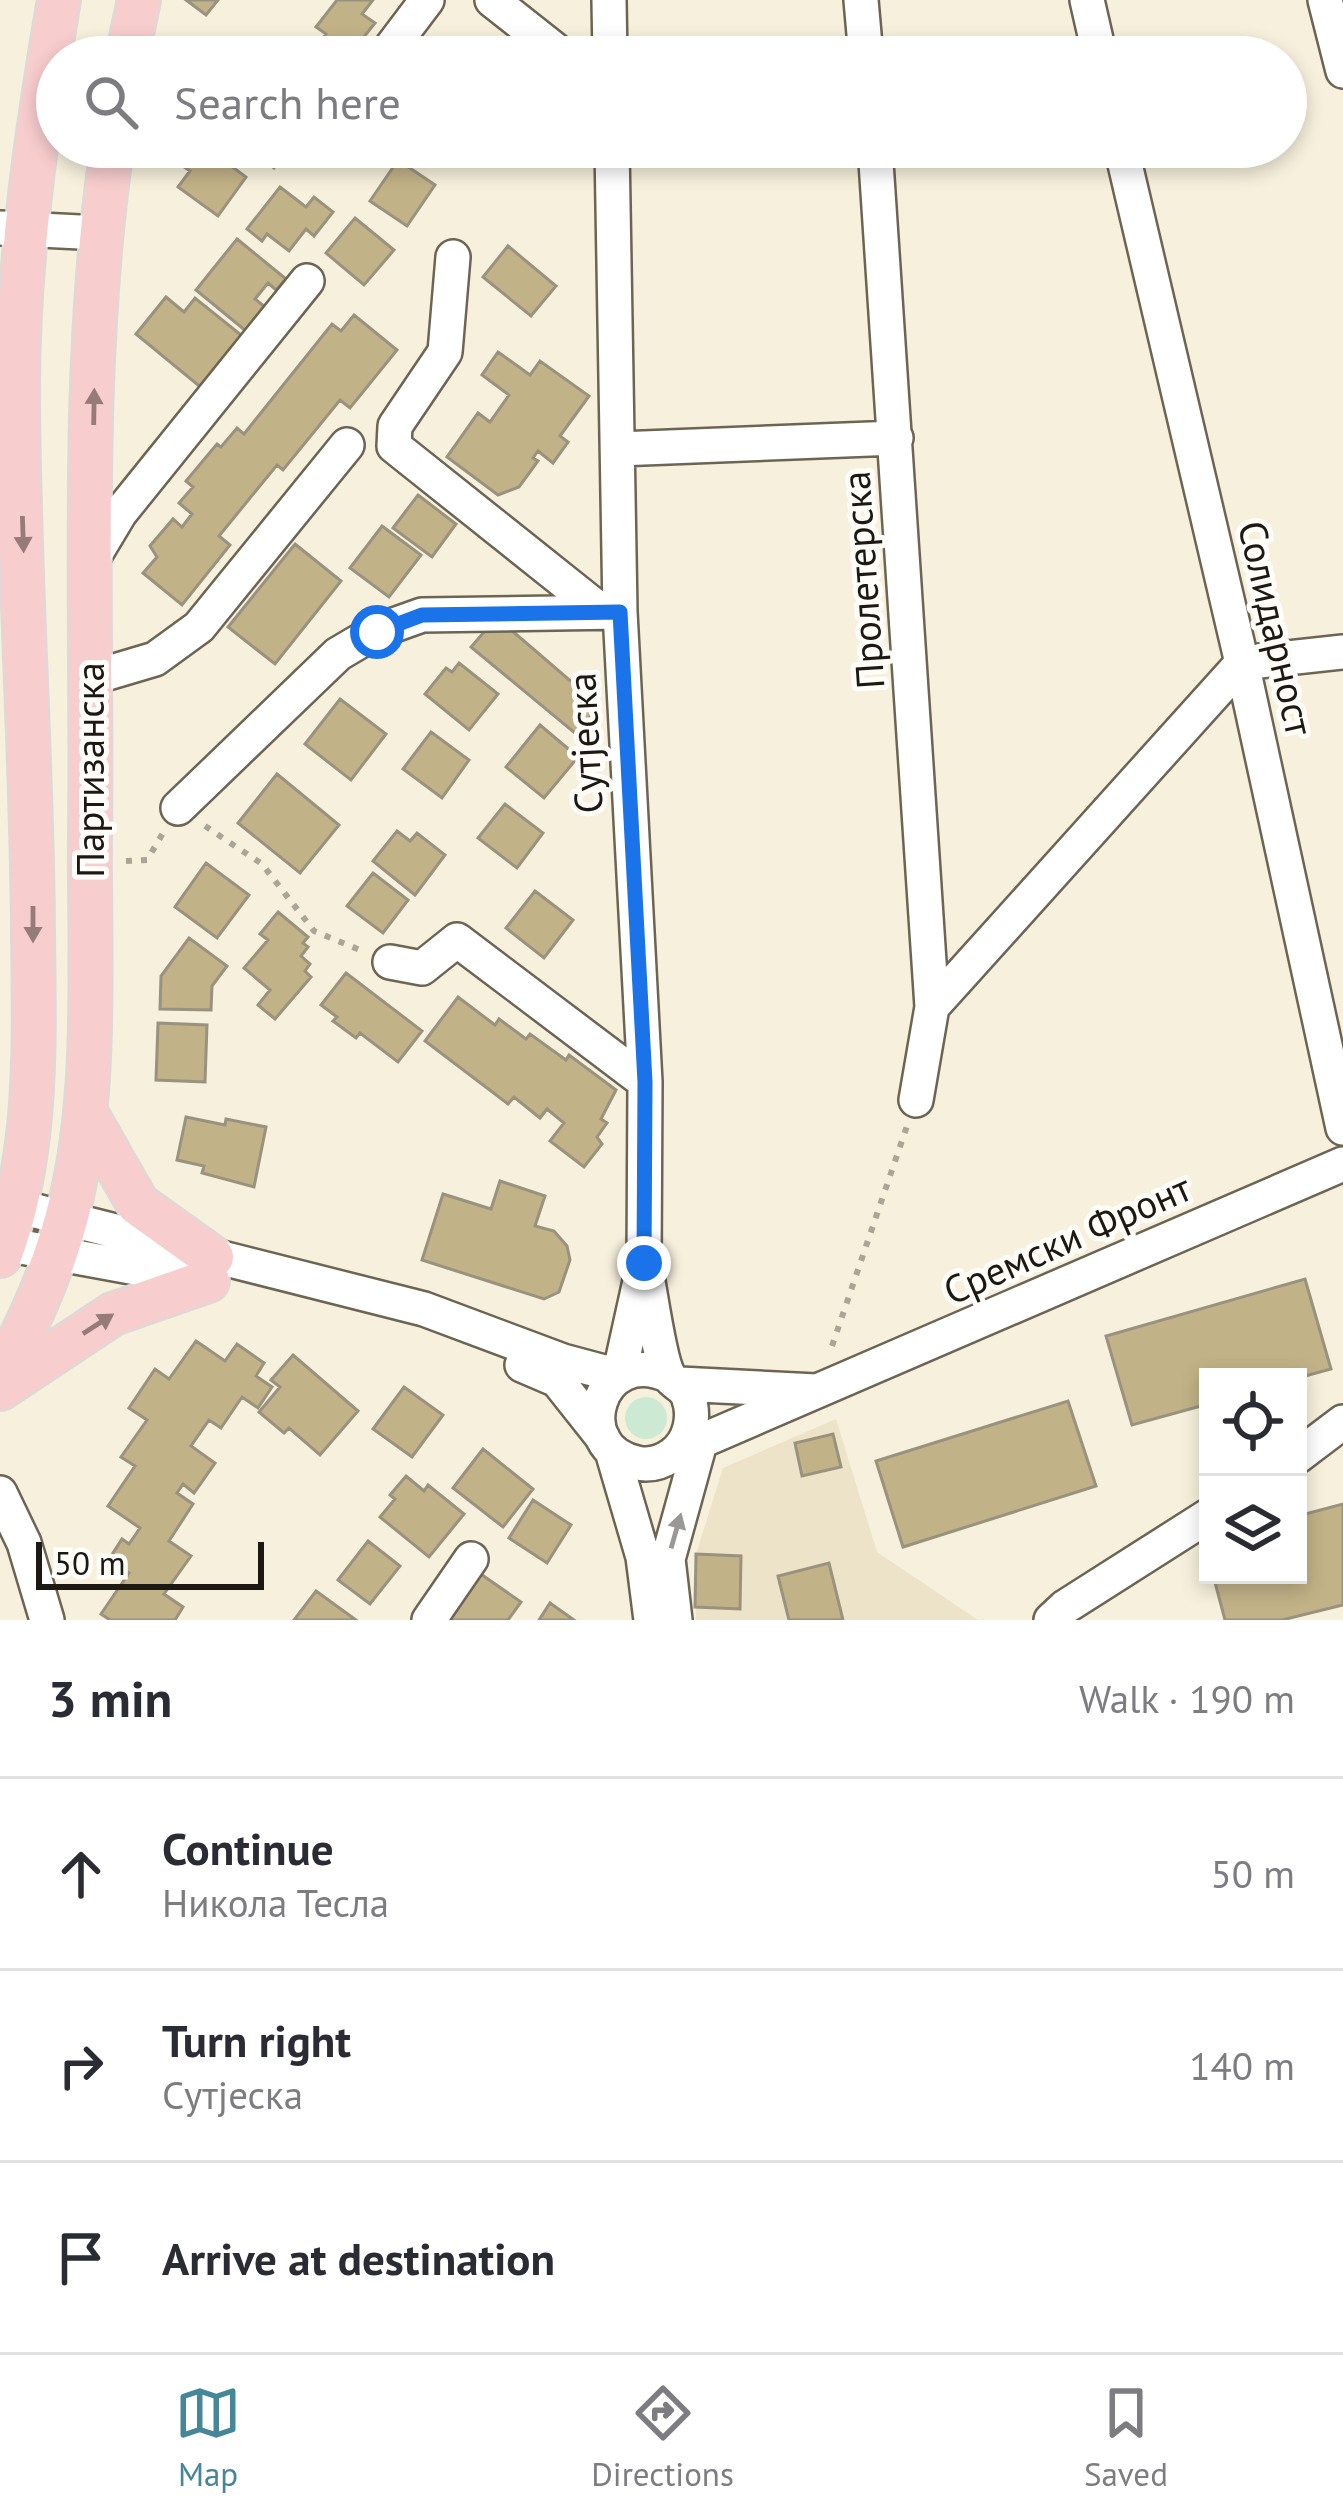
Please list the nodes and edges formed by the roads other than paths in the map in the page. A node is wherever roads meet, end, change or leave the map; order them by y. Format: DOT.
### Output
graph roads {
  1 [pos="58,0"];
  2 [pos="139,0"];
  3 [pos="427,0"];
  4 [pos="492,0"];
  5 [pos="609,0"];
  6 [pos="861,0"];
  7 [pos="1087,0"];
  8 [pos="1325,0"];
  9 [pos="51,36"];
  10 [pos="131,36"];
  11 [pos="400,36"];
  12 [pos="537,36"];
  13 [pos="610,36"];
  14 [pos="864,36"];
  15 [pos="1095,36"];
  16 [pos="1343,71"];
  17 [pos="36,115"];
  18 [pos="109,168"];
  19 [pos="612,168"];
  20 [pos="877,168"];
  21 [pos="1126,168"];
  22 [pos="12,240"];
  23 [pos="99,244"];
  24 [pos="453,257"];
  25 [pos="307,281"];
  26 [pos="896,438"];
  27 [pos="347,445"];
  28 [pos="617,449"];
  29 [pos="90,563"];
  30 [pos="611,611"];
  31 [pos="1343,652"];
  32 [pos="1242,663"];
  33 [pos="91,679"];
  34 [pos="178,808"];
  35 [pos="390,962"];
  36 [pos="932,1007"];
  37 [pos="645,1082"];
  38 [pos="916,1100"];
  39 [pos="85,1111"];
  40 [pos="1343,1128"];
  41 [pos="1343,1164"];
  42 [pos="7,1235"];
  43 [pos="61,1237"];
  44 [pos="644,1263"];
  45 [pos="210,1269"];
  46 [pos="619,1376"];
  47 [pos="0,1379"];
  48 [pos="675,1380"];
  49 [pos="0,1389"];
  50 [pos="824,1391"];
  51 [pos="1343,1422"];
  52 [pos="607,1444"];
  53 [pos="688,1448"];
  54 [pos="1307,1449"];
  55 [pos="0,1493"];
  56 [pos="0,1517"];
  57 [pos="1199,1522"];
  58 [pos="24,1543"];
  59 [pos="471,1559"];
  60 [pos="47,1620"];
  61 [pos="430,1620"];
  62 [pos="651,1620"];
  63 [pos="675,1620"];
  64 [pos="1052,1620"];
  1 -- 9 [label="main road, Партизанска"];
  2 -- 10 [label="main road"];
  3 -- 11 [label="street"];
  4 -- 12 [label="street"];
  5 -- 13 [label="street"];
  6 -- 14 [label="street"];
  7 -- 15 [label="street"];
  8 -- 16 [label="street"];
  17 -- 22 [label="main road, Партизанска"];
  18 -- 23 [label="main road, Партизанска"];
  19 -- 28 [label="street, Сутјеска"];
  20 -- 26 [label="street, Пролетерска"];
  21 -- 32 [label="street, Солидарност"];
  22 -- 23 [label="street"];
  22 -- 42 [label="main road, Партизанска, one-way"];
  29 -- 23 [label="main road, Партизанска, one-way"];
  24 -- 30 [label="street"];
  25 -- 29 [label="street"];
  26 -- 28 [label="street"];
  26 -- 36 [label="street, Пролетерска"];
  27 -- 33 [label="street"];
  28 -- 30 [label="street, Сутјеска"];
  29 -- 33 [label="main road, Партизанска"];
  30 -- 34 [label="street"];
  30 -- 37 [label="street, Сутјеска"];
  31 -- 32 [label="street"];
  32 -- 36 [label="street"];
  32 -- 40 [label="street, Солидарност"];
  33 -- 39 [label="main road, Партизанска"];
  35 -- 37 [label="street"];
  36 -- 38 [label="street, Пролетерска"];
  37 -- 44 [label="street, Сутјеска"];
  39 -- 43 [label="main road, Партизанска"];
  39 -- 45 [label="main road"];
  41 -- 50 [label="street, Сремски Фронт"];
  42 -- 43 [label="street"];
  43 -- 45 [label="street"];
  43 -- 47 [label="main road, Партизанска"];
  44 -- 46 [label="street"];
  44 -- 48 [label="street"];
  45 -- 46 [label="street"];
  49 -- 45 [label="main road, one-way"];
  45 -- 52 [label="street"];
  46 -- 48 [label="street"];
  46 -- 52 [label="street"];
  48 -- 50 [label="street"];
  48 -- 53 [label="street"];
  50 -- 53 [label="street, Сремски Фронт"];
  51 -- 54 [label="street"];
  52 -- 53 [label="street"];
  52 -- 62 [label="street"];
  63 -- 53 [label="street, one-way"];
  55 -- 58 [label="street"];
  56 -- 58 [label="street"];
  57 -- 64 [label="street"];
  58 -- 60 [label="street"];
  59 -- 61 [label="street"];
}
